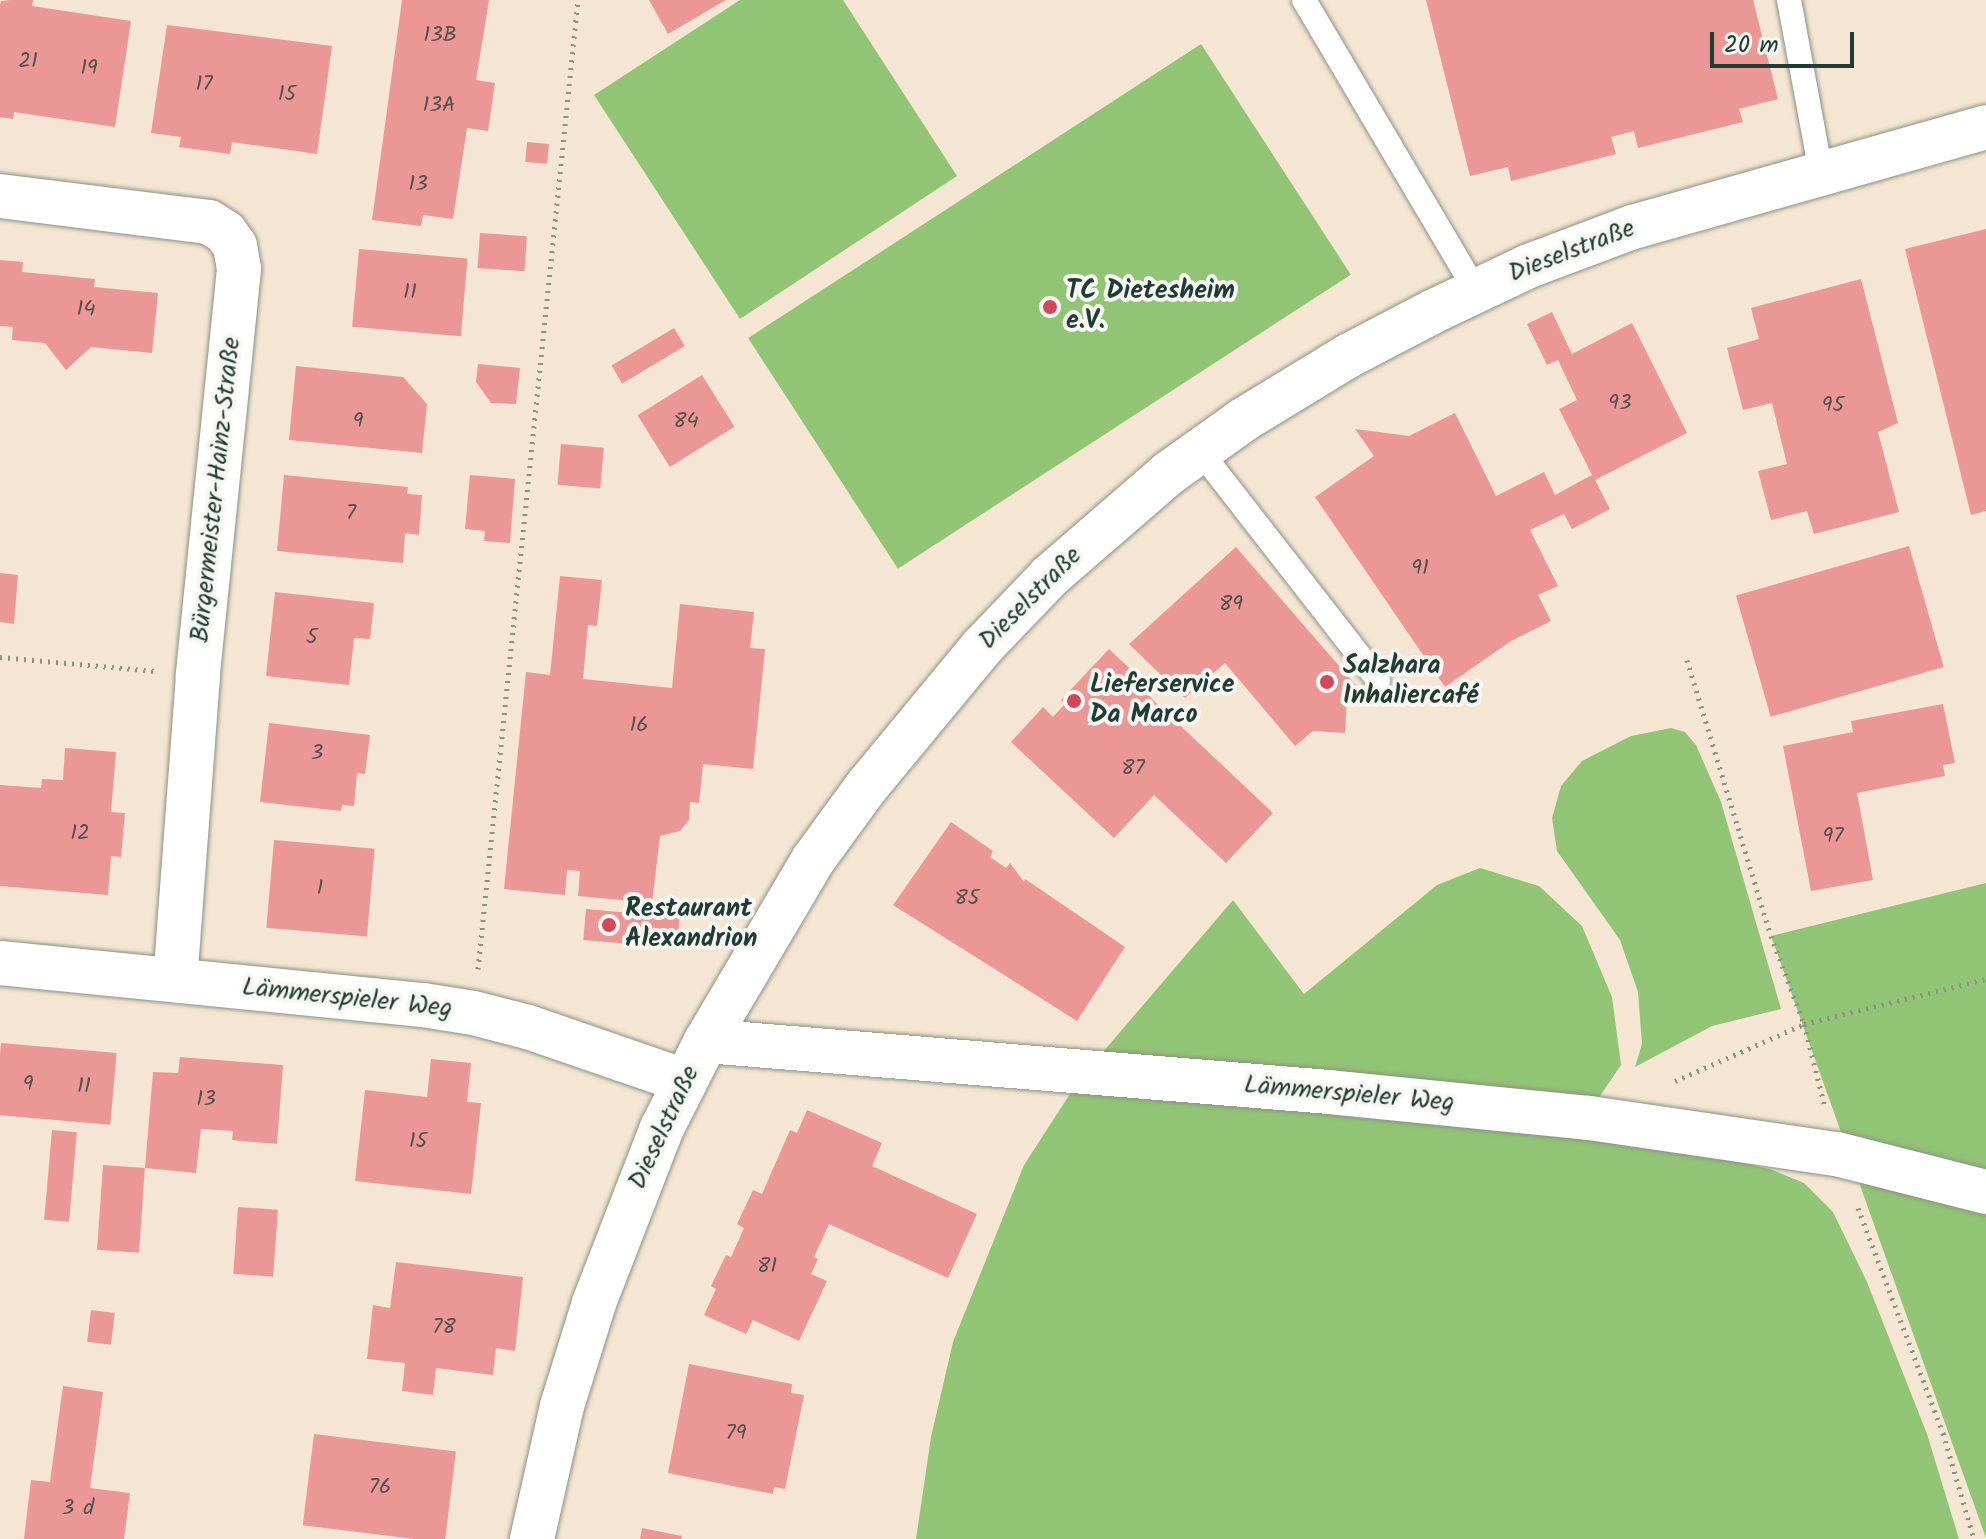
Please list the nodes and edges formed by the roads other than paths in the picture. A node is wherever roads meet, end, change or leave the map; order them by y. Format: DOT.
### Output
graph roads {
  1 [pos="1304,0"];
  2 [pos="1789,0"];
  3 [pos="1986,127"];
  4 [pos="1821,173"];
  5 [pos="0,196"];
  6 [pos="1476,291"];
  7 [pos="1200,451"];
  8 [pos="1378,680"];
  9 [pos="0,963"];
  10 [pos="175,980"];
  11 [pos="706,1041"];
  12 [pos="685,1081"];
  13 [pos="1986,1192"];
  14 [pos="532,1539"];
  1 -- 6 [label="lane"];
  2 -- 4 [label="lane"];
  3 -- 4 [label="street, Dieselstraße"];
  4 -- 6 [label="street, Dieselstraße"];
  5 -- 10 [label="street, Bürgermeister-Hainz-Straße"];
  6 -- 7 [label="street, Dieselstraße"];
  7 -- 8 [label="lane"];
  7 -- 11 [label="street, Dieselstraße"];
  9 -- 10 [label="street, Lämmerspieler Weg"];
  10 -- 12 [label="street, Lämmerspieler Weg"];
  11 -- 12 [label="street, Dieselstraße"];
  11 -- 13 [label="street, Lämmerspieler Weg"];
  12 -- 14 [label="street, Dieselstraße"];
}
